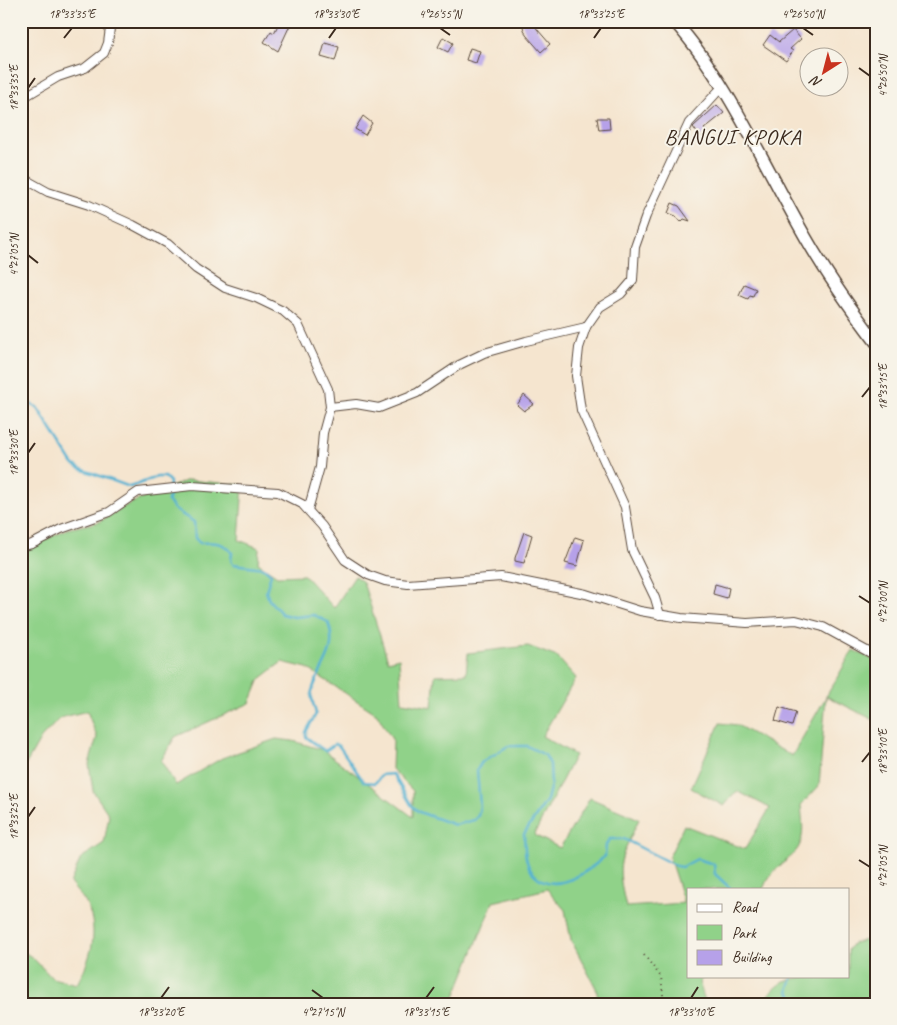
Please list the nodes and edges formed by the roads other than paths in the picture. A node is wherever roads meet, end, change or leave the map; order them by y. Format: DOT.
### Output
graph roads {
  1 [pos="111,21"];
  2 [pos="674,21"];
  3 [pos="721,88"];
  4 [pos="21,99"];
  5 [pos="21,177"];
  6 [pos="586,328"];
  7 [pos="876,342"];
  8 [pos="330,407"];
  9 [pos="308,510"];
  10 [pos="21,548"];
  11 [pos="660,615"];
  12 [pos="876,656"];
  1 -- 4 [label="street"];
  2 -- 3 [label="street"];
  3 -- 6 [label="street"];
  3 -- 7 [label="street"];
  5 -- 8 [label="street"];
  6 -- 8 [label="street"];
  6 -- 11 [label="street"];
  8 -- 9 [label="street"];
  9 -- 10 [label="street"];
  9 -- 11 [label="street"];
  11 -- 12 [label="street"];
}
